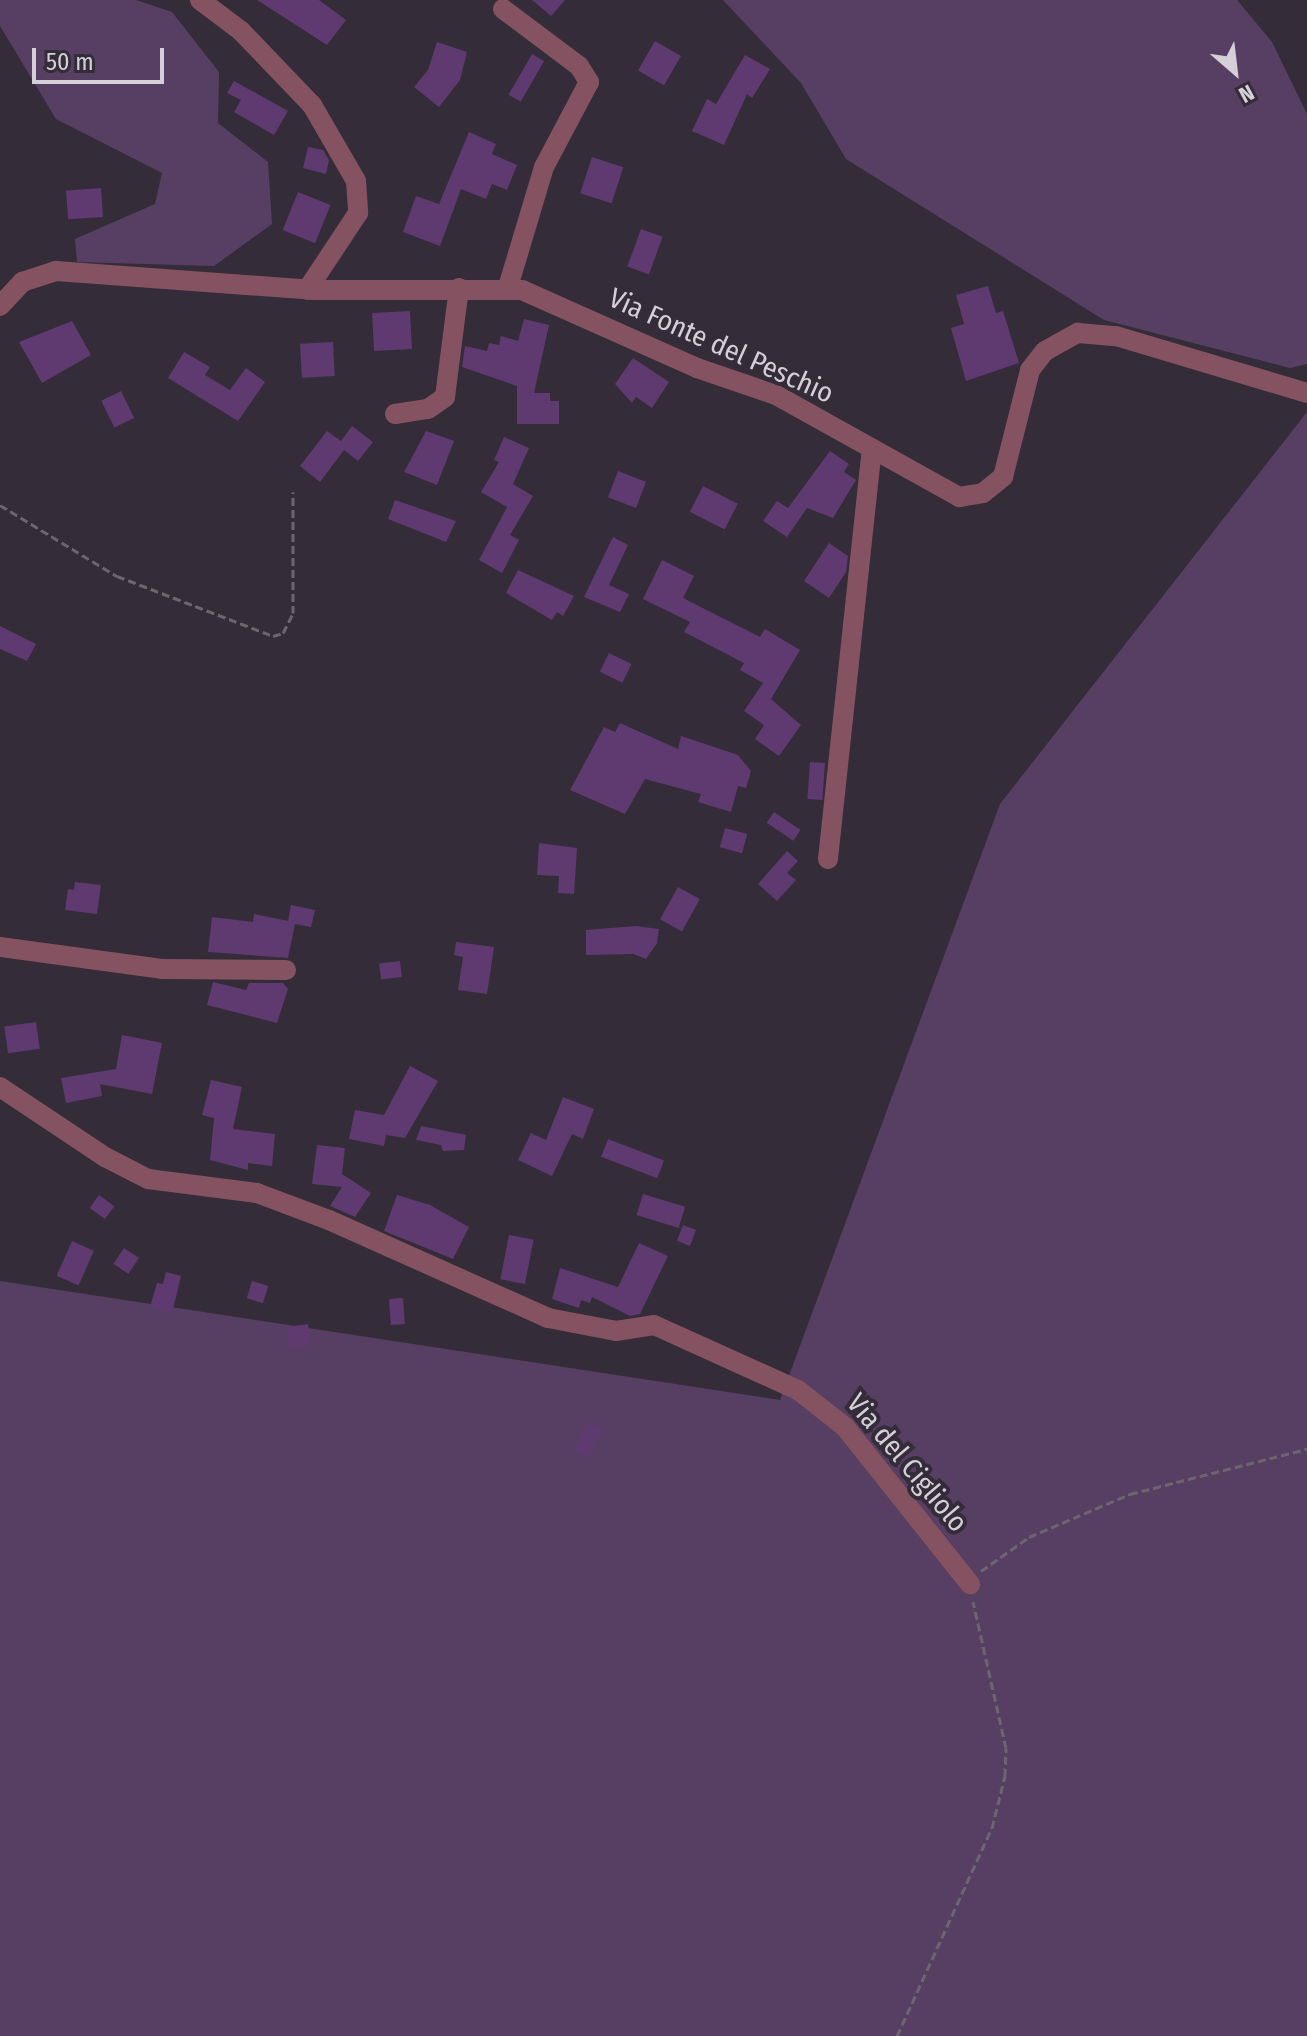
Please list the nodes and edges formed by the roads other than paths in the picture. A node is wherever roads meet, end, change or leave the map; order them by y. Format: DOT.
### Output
graph roads {
  1 [pos="200,0"];
  2 [pos="503,9"];
  3 [pos="508,287"];
  4 [pos="459,288"];
  5 [pos="307,290"];
  6 [pos="0,306"];
  7 [pos="1307,393"];
  8 [pos="395,414"];
  9 [pos="872,450"];
  10 [pos="828,859"];
  11 [pos="0,947"];
  12 [pos="286,970"];
  13 [pos="0,1087"];
  14 [pos="970,1584"];
  1 -- 5 [label="street"];
  2 -- 3 [label="street"];
  3 -- 4 [label="street, Via Fonte del Peschio"];
  3 -- 9 [label="street, Via Fonte del Peschio"];
  4 -- 5 [label="street, Via Fonte del Peschio"];
  4 -- 8 [label="street"];
  5 -- 6 [label="street, Via Fonte del Peschio"];
  7 -- 9 [label="street, Via Fonte del Peschio"];
  9 -- 10 [label="street"];
  11 -- 12 [label="street"];
  13 -- 14 [label="street, Via del Cigliolo"];
}
